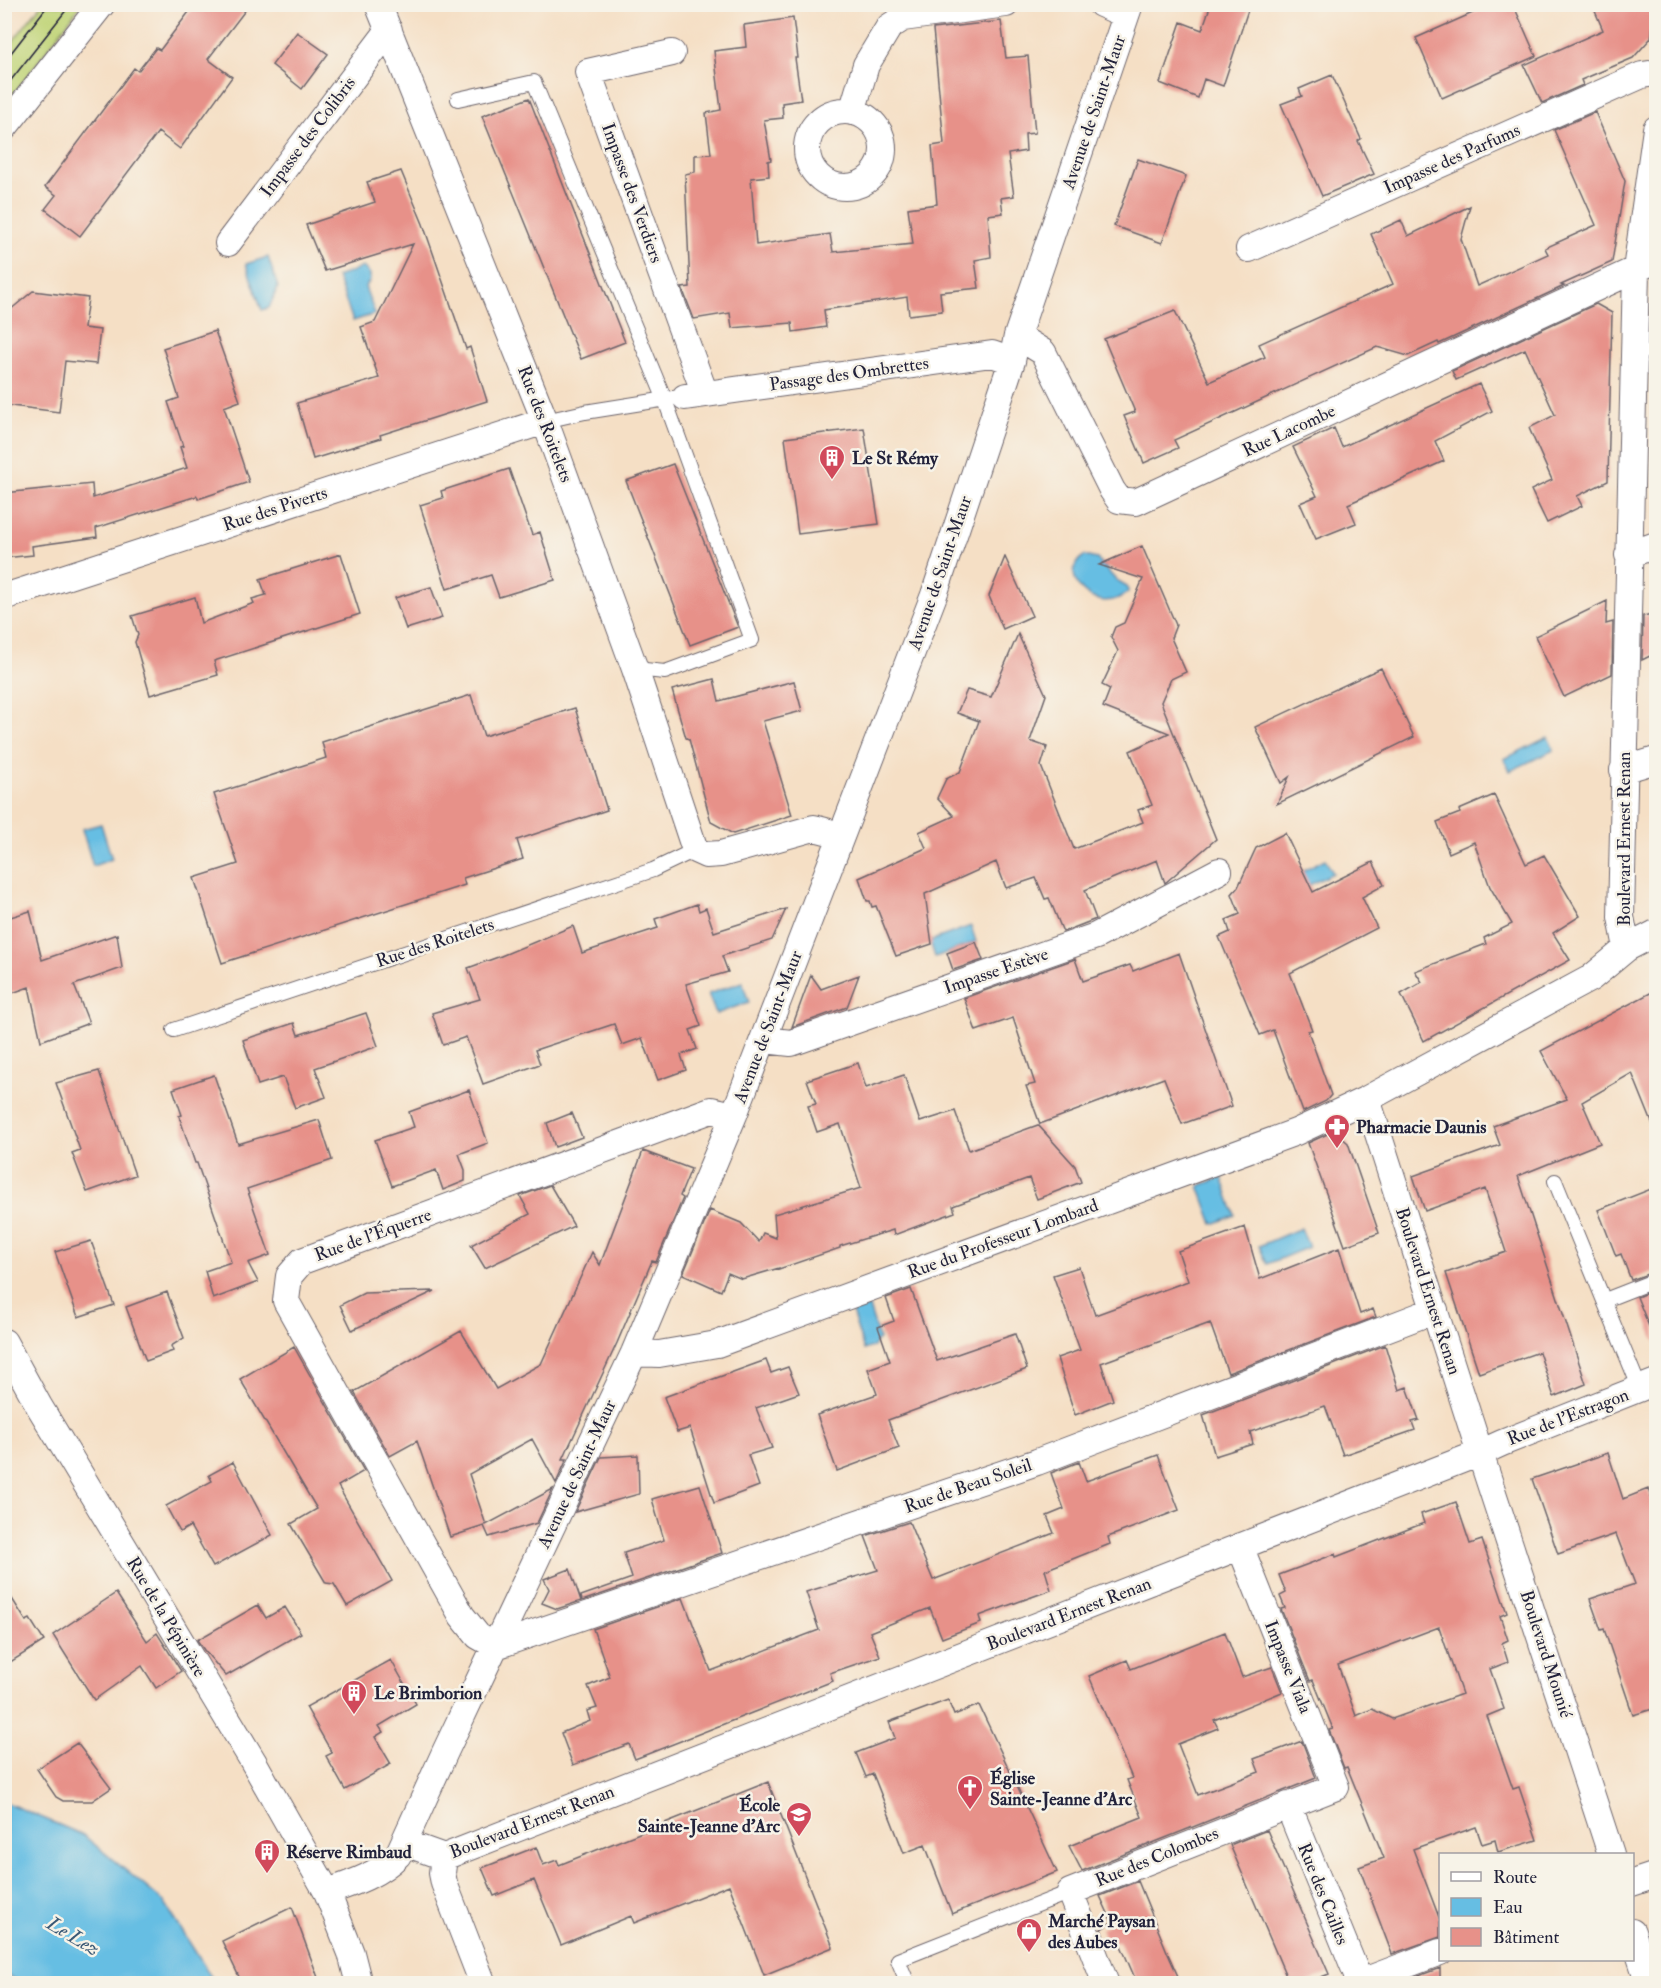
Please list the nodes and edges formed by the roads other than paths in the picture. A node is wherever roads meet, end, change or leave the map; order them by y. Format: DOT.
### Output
graph roads {
  1 [pos="102,4"];
  2 [pos="378,4"];
  3 [pos="1006,4"];
  4 [pos="1101,4"];
  5 [pos="1128,10"];
  6 [pos="388,30"];
  7 [pos="672,53"];
  8 [pos="1656,73"];
  9 [pos="458,99"];
  10 [pos="852,112"];
  11 [pos="4,128"];
  12 [pos="1656,129"];
  13 [pos="228,243"];
  14 [pos="1249,249"];
  15 [pos="1646,265"];
  16 [pos="1017,336"];
  17 [pos="1012,361"];
  18 [pos="685,397"];
  19 [pos="545,421"];
  20 [pos="1656,545"];
  21 [pos="1628,555"];
  22 [pos="4,597"];
  23 [pos="635,669"];
  24 [pos="1656,760"];
  25 [pos="1623,770"];
  26 [pos="841,835"];
  27 [pos="695,850"];
  28 [pos="1219,871"];
  29 [pos="1656,933"];
  30 [pos="1626,948"];
  31 [pos="174,1030"];
  32 [pos="764,1041"];
  33 [pos="1367,1099"];
  34 [pos="734,1115"];
  35 [pos="1555,1181"];
  36 [pos="1656,1280"];
  37 [pos="1605,1300"];
  38 [pos="1435,1311"];
  39 [pos="4,1342"];
  40 [pos="634,1353"];
  41 [pos="1648,1385"];
  42 [pos="1480,1454"];
  43 [pos="1240,1546"];
  44 [pos="496,1646"];
  45 [pos="1336,1787"];
  46 [pos="1288,1805"];
  47 [pos="405,1843"];
  48 [pos="1611,1853"];
  49 [pos="444,1857"];
  50 [pos="1656,1875"];
  51 [pos="1634,1883"];
  52 [pos="327,1892"];
  53 [pos="1070,1892"];
  54 [pos="1634,1938"];
  55 [pos="1439,1952"];
  56 [pos="359,1983"];
  57 [pos="483,1983"];
  58 [pos="908,1983"];
  59 [pos="1106,1983"];
  60 [pos="1358,1983"];
  61 [pos="1649,1983"];
  1 -- 11 [label="street"];
  2 -- 6 [label="street, Rue des Roitelets"];
  3 -- 10 [label="street"];
  4 -- 5 [label="street"];
  5 -- 16 [label="street, Avenue de Saint-Maur"];
  6 -- 13 [label="street, Impasse des Colibris"];
  6 -- 19 [label="street, Rue des Roitelets"];
  7 -- 18 [label="street, Impasse des Verdiers"];
  8 -- 14 [label="street, Impasse des Parfums"];
  9 -- 18 [label="lane"];
  12 -- 15 [label="street, Boulevard Ernest Renan"];
  15 -- 16 [label="street, Rue Lacombe"];
  15 -- 21 [label="street, Boulevard Ernest Renan"];
  16 -- 17 [label="street, Avenue de Saint-Maur"];
  17 -- 18 [label="street, Passage des Ombrettes"];
  17 -- 26 [label="street, Avenue de Saint-Maur"];
  18 -- 19 [label="lane"];
  18 -- 23 [label="lane"];
  19 -- 22 [label="street, Rue des Piverts"];
  19 -- 23 [label="street, Rue des Roitelets"];
  20 -- 21 [label="street"];
  21 -- 25 [label="street, Boulevard Ernest Renan"];
  23 -- 27 [label="street, Rue des Roitelets"];
  24 -- 25 [label="street"];
  25 -- 30 [label="street, Boulevard Ernest Renan"];
  26 -- 27 [label="street"];
  26 -- 32 [label="street, Avenue de Saint-Maur"];
  27 -- 31 [label="lane, Rue des Roitelets"];
  28 -- 32 [label="street, Impasse Estève"];
  29 -- 30 [label="street"];
  30 -- 33 [label="street, Boulevard Ernest Renan"];
  32 -- 34 [label="street, Avenue de Saint-Maur"];
  33 -- 38 [label="street, Boulevard Ernest Renan"];
  33 -- 40 [label="street, Rue du Professeur Lombard"];
  34 -- 40 [label="street, Avenue de Saint-Maur"];
  34 -- 44 [label="street, Rue de l'Équerre"];
  35 -- 37 [label="lane"];
  36 -- 37 [label="lane"];
  37 -- 41 [label="lane"];
  38 -- 42 [label="street, Boulevard Ernest Renan"];
  38 -- 44 [label="street, Rue de Beau Soleil"];
  39 -- 52 [label="street, Rue de la Pépinière"];
  40 -- 44 [label="street, Avenue de Saint-Maur"];
  41 -- 42 [label="street, Rue de l'Estragon"];
  42 -- 43 [label="street, Boulevard Ernest Renan"];
  42 -- 48 [label="street, Boulevard Mounié"];
  43 -- 45 [label="street, Impasse Viala"];
  43 -- 49 [label="street, Boulevard Ernest Renan"];
  44 -- 47 [label="street, Avenue de Saint-Maur"];
  45 -- 46 [label="street, Rue des Colombes"];
  46 -- 53 [label="street, Rue des Colombes"];
  46 -- 60 [label="street, Rue des Cailles"];
  47 -- 49 [label="street, Boulevard Ernest Renan"];
  47 -- 52 [label="street, Avenue de Saint-Maur"];
  49 -- 57 [label="street"];
  50 -- 51 [label="street"];
  52 -- 56 [label="street"];
  53 -- 58 [label="lane"];
  53 -- 59 [label="street"];
  54 -- 61 [label="street"];
  55 -- 60 [label="street"];
}
